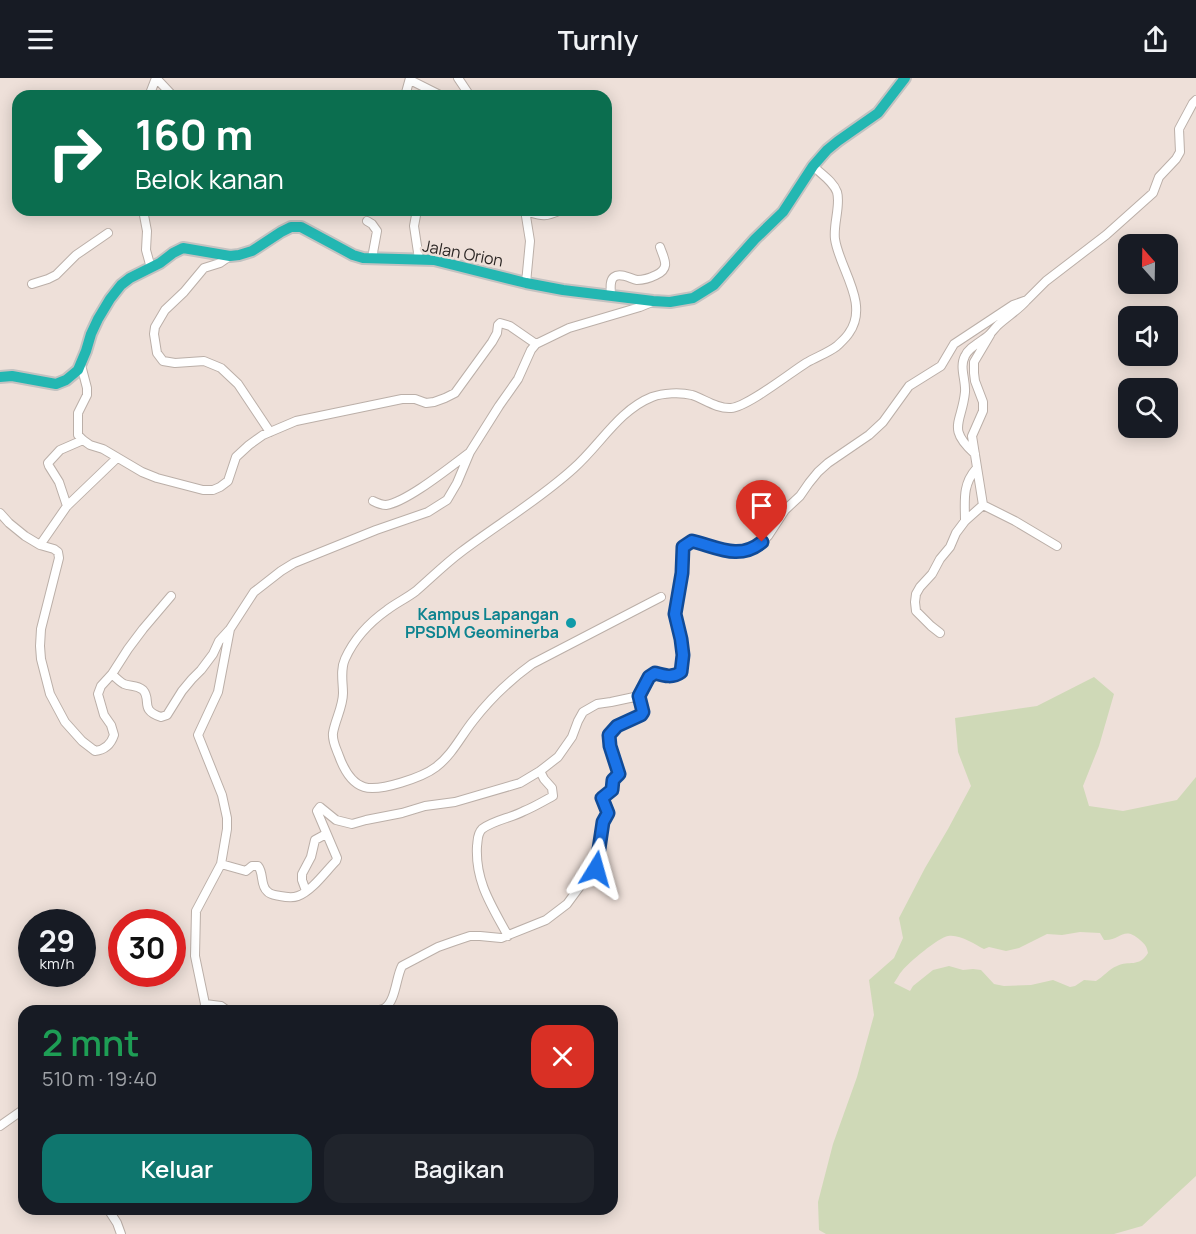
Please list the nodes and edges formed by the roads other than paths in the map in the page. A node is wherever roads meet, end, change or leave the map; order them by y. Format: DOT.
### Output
graph roads {
  1 [pos="156,78"];
  2 [pos="905,78"];
  3 [pos="410,79"];
  4 [pos="167,90"];
  5 [pos="431,90"];
  6 [pos="1196,100"];
  7 [pos="813,166"];
  8 [pos="144,216"];
  9 [pos="416,216"];
  10 [pos="526,216"];
  11 [pos="367,221"];
  12 [pos="108,232"];
  13 [pos="660,247"];
  14 [pos="230,256"];
  15 [pos="372,258"];
  16 [pos="420,259"];
  17 [pos="152,268"];
  18 [pos="526,283"];
  19 [pos="32,284"];
  20 [pos="611,296"];
  21 [pos="1027,300"];
  22 [pos="653,301"];
  23 [pos="990,334"];
  24 [pos="536,344"];
  25 [pos="81,365"];
  26 [pos="0,377"];
  27 [pos="964,383"];
  28 [pos="981,396"];
  29 [pos="270,432"];
  30 [pos="83,440"];
  31 [pos="470,452"];
  32 [pos="975,454"];
  33 [pos="117,458"];
  34 [pos="976,469"];
  35 [pos="373,501"];
  36 [pos="983,505"];
  37 [pos="67,506"];
  38 [pos="0,513"];
  39 [pos="965,521"];
  40 [pos="40,545"];
  41 [pos="1057,546"];
  42 [pos="171,596"];
  43 [pos="661,597"];
  44 [pos="230,629"];
  45 [pos="940,633"];
  46 [pos="112,674"];
  47 [pos="639,696"];
  48 [pos="540,771"];
  49 [pos="326,834"];
  50 [pos="221,864"];
  51 [pos="306,891"];
  52 [pos="508,936"];
  53 [pos="205,1005"];
  54 [pos="387,1005"];
  55 [pos="18,1113"];
  56 [pos="0,1126"];
  57 [pos="112,1215"];
  58 [pos="120,1234"];
  1 -- 4 [label="street"];
  2 -- 7 [label="highway, Jalan Orion"];
  3 -- 5 [label="street"];
  6 -- 21 [label="street"];
  7 -- 22 [label="highway, Jalan Orion"];
  7 -- 43 [label="street"];
  8 -- 17 [label="street"];
  9 -- 16 [label="street"];
  10 -- 18 [label="street"];
  11 -- 15 [label="street"];
  12 -- 19 [label="street"];
  13 -- 20 [label="street"];
  14 -- 15 [label="highway, Jalan Orion"];
  14 -- 17 [label="highway, Jalan Orion"];
  14 -- 29 [label="street"];
  15 -- 16 [label="highway, Jalan Orion"];
  16 -- 18 [label="highway, Jalan Orion"];
  17 -- 25 [label="highway, Jalan Orion"];
  18 -- 20 [label="highway, Jalan Orion"];
  20 -- 22 [label="highway, Jalan Orion"];
  21 -- 23 [label="street"];
  21 -- 47 [label="street"];
  22 -- 24 [label="street"];
  23 -- 27 [label="street"];
  23 -- 28 [label="street"];
  24 -- 29 [label="street"];
  24 -- 31 [label="street"];
  25 -- 26 [label="highway"];
  25 -- 30 [label="street"];
  27 -- 28 [label="street"];
  27 -- 32 [label="street"];
  28 -- 32 [label="street"];
  29 -- 33 [label="street"];
  30 -- 33 [label="street"];
  30 -- 37 [label="street"];
  31 -- 35 [label="street"];
  31 -- 44 [label="street"];
  32 -- 34 [label="street"];
  33 -- 37 [label="street"];
  34 -- 36 [label="street"];
  34 -- 39 [label="street"];
  36 -- 39 [label="street"];
  36 -- 41 [label="street"];
  37 -- 40 [label="street"];
  38 -- 40 [label="street"];
  39 -- 45 [label="street"];
  40 -- 46 [label="street"];
  42 -- 46 [label="street"];
  44 -- 46 [label="street"];
  44 -- 50 [label="street"];
  47 -- 48 [label="street"];
  47 -- 52 [label="street"];
  48 -- 49 [label="street"];
  48 -- 52 [label="street"];
  49 -- 51 [label="street"];
  49 -- 51 [label="street"];
  50 -- 51 [label="street"];
  50 -- 53 [label="street"];
  52 -- 54 [label="street"];
  55 -- 56 [label="street"];
  57 -- 58 [label="street"];
}
